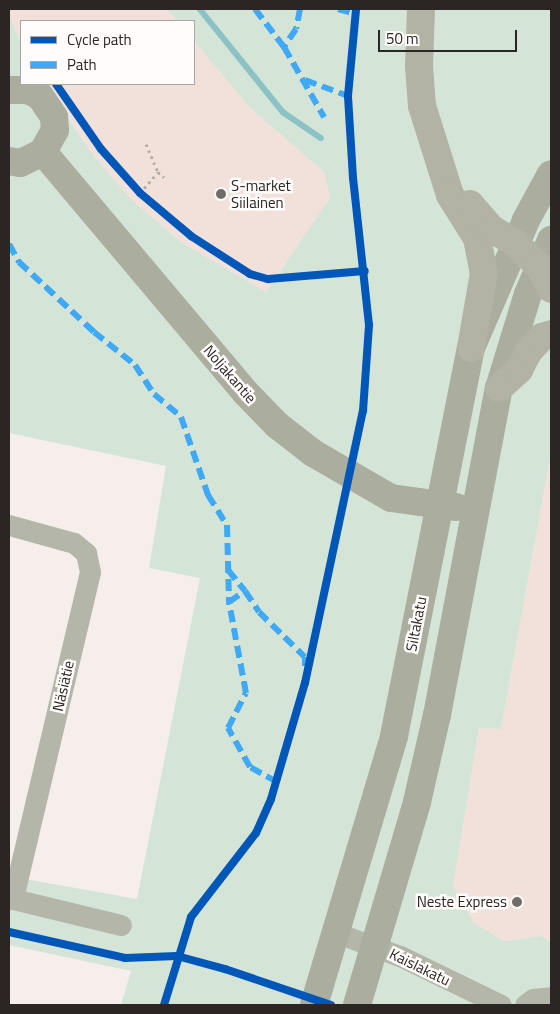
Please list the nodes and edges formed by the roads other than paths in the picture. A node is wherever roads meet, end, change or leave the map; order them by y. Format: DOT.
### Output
graph roads {
  1 [pos="421,9"];
  2 [pos="9,90"];
  3 [pos="43,152"];
  4 [pos="9,161"];
  5 [pos="445,170"];
  6 [pos="551,174"];
  7 [pos="551,240"];
  8 [pos="515,243"];
  9 [pos="545,277"];
  10 [pos="551,334"];
  11 [pos="471,348"];
  12 [pos="498,388"];
  13 [pos="440,504"];
  14 [pos="475,509"];
  15 [pos="9,525"];
  16 [pos="11,899"];
  17 [pos="121,925"];
  18 [pos="337,933"];
  19 [pos="377,947"];
  20 [pos="551,997"];
  21 [pos="314,1005"];
  22 [pos="357,1005"];
  23 [pos="501,1005"];
  24 [pos="525,1005"];
  1 -- 5 [label="highway"];
  2 -- 3 [label="main road"];
  3 -- 4 [label="main road"];
  3 -- 13 [label="main road, Noljakantie"];
  5 -- 8 [label="highway"];
  5 -- 11 [label="highway"];
  6 -- 8 [label="main road, Siltakatu"];
  7 -- 9 [label="main road"];
  8 -- 9 [label="highway"];
  8 -- 11 [label="main road, Siltakatu"];
  9 -- 12 [label="main road"];
  10 -- 12 [label="highway"];
  11 -- 13 [label="main road, Siltakatu"];
  12 -- 14 [label="main road"];
  13 -- 14 [label="main road, Noljakantie"];
  13 -- 18 [label="main road, Siltakatu"];
  14 -- 19 [label="main road"];
  15 -- 16 [label="street, Näsiätie"];
  16 -- 17 [label="street"];
  18 -- 19 [label="street, Kaislakatu"];
  18 -- 21 [label="main road, Siltakatu"];
  19 -- 22 [label="main road"];
  19 -- 23 [label="street, Kaislakatu"];
  20 -- 24 [label="street"];
}
